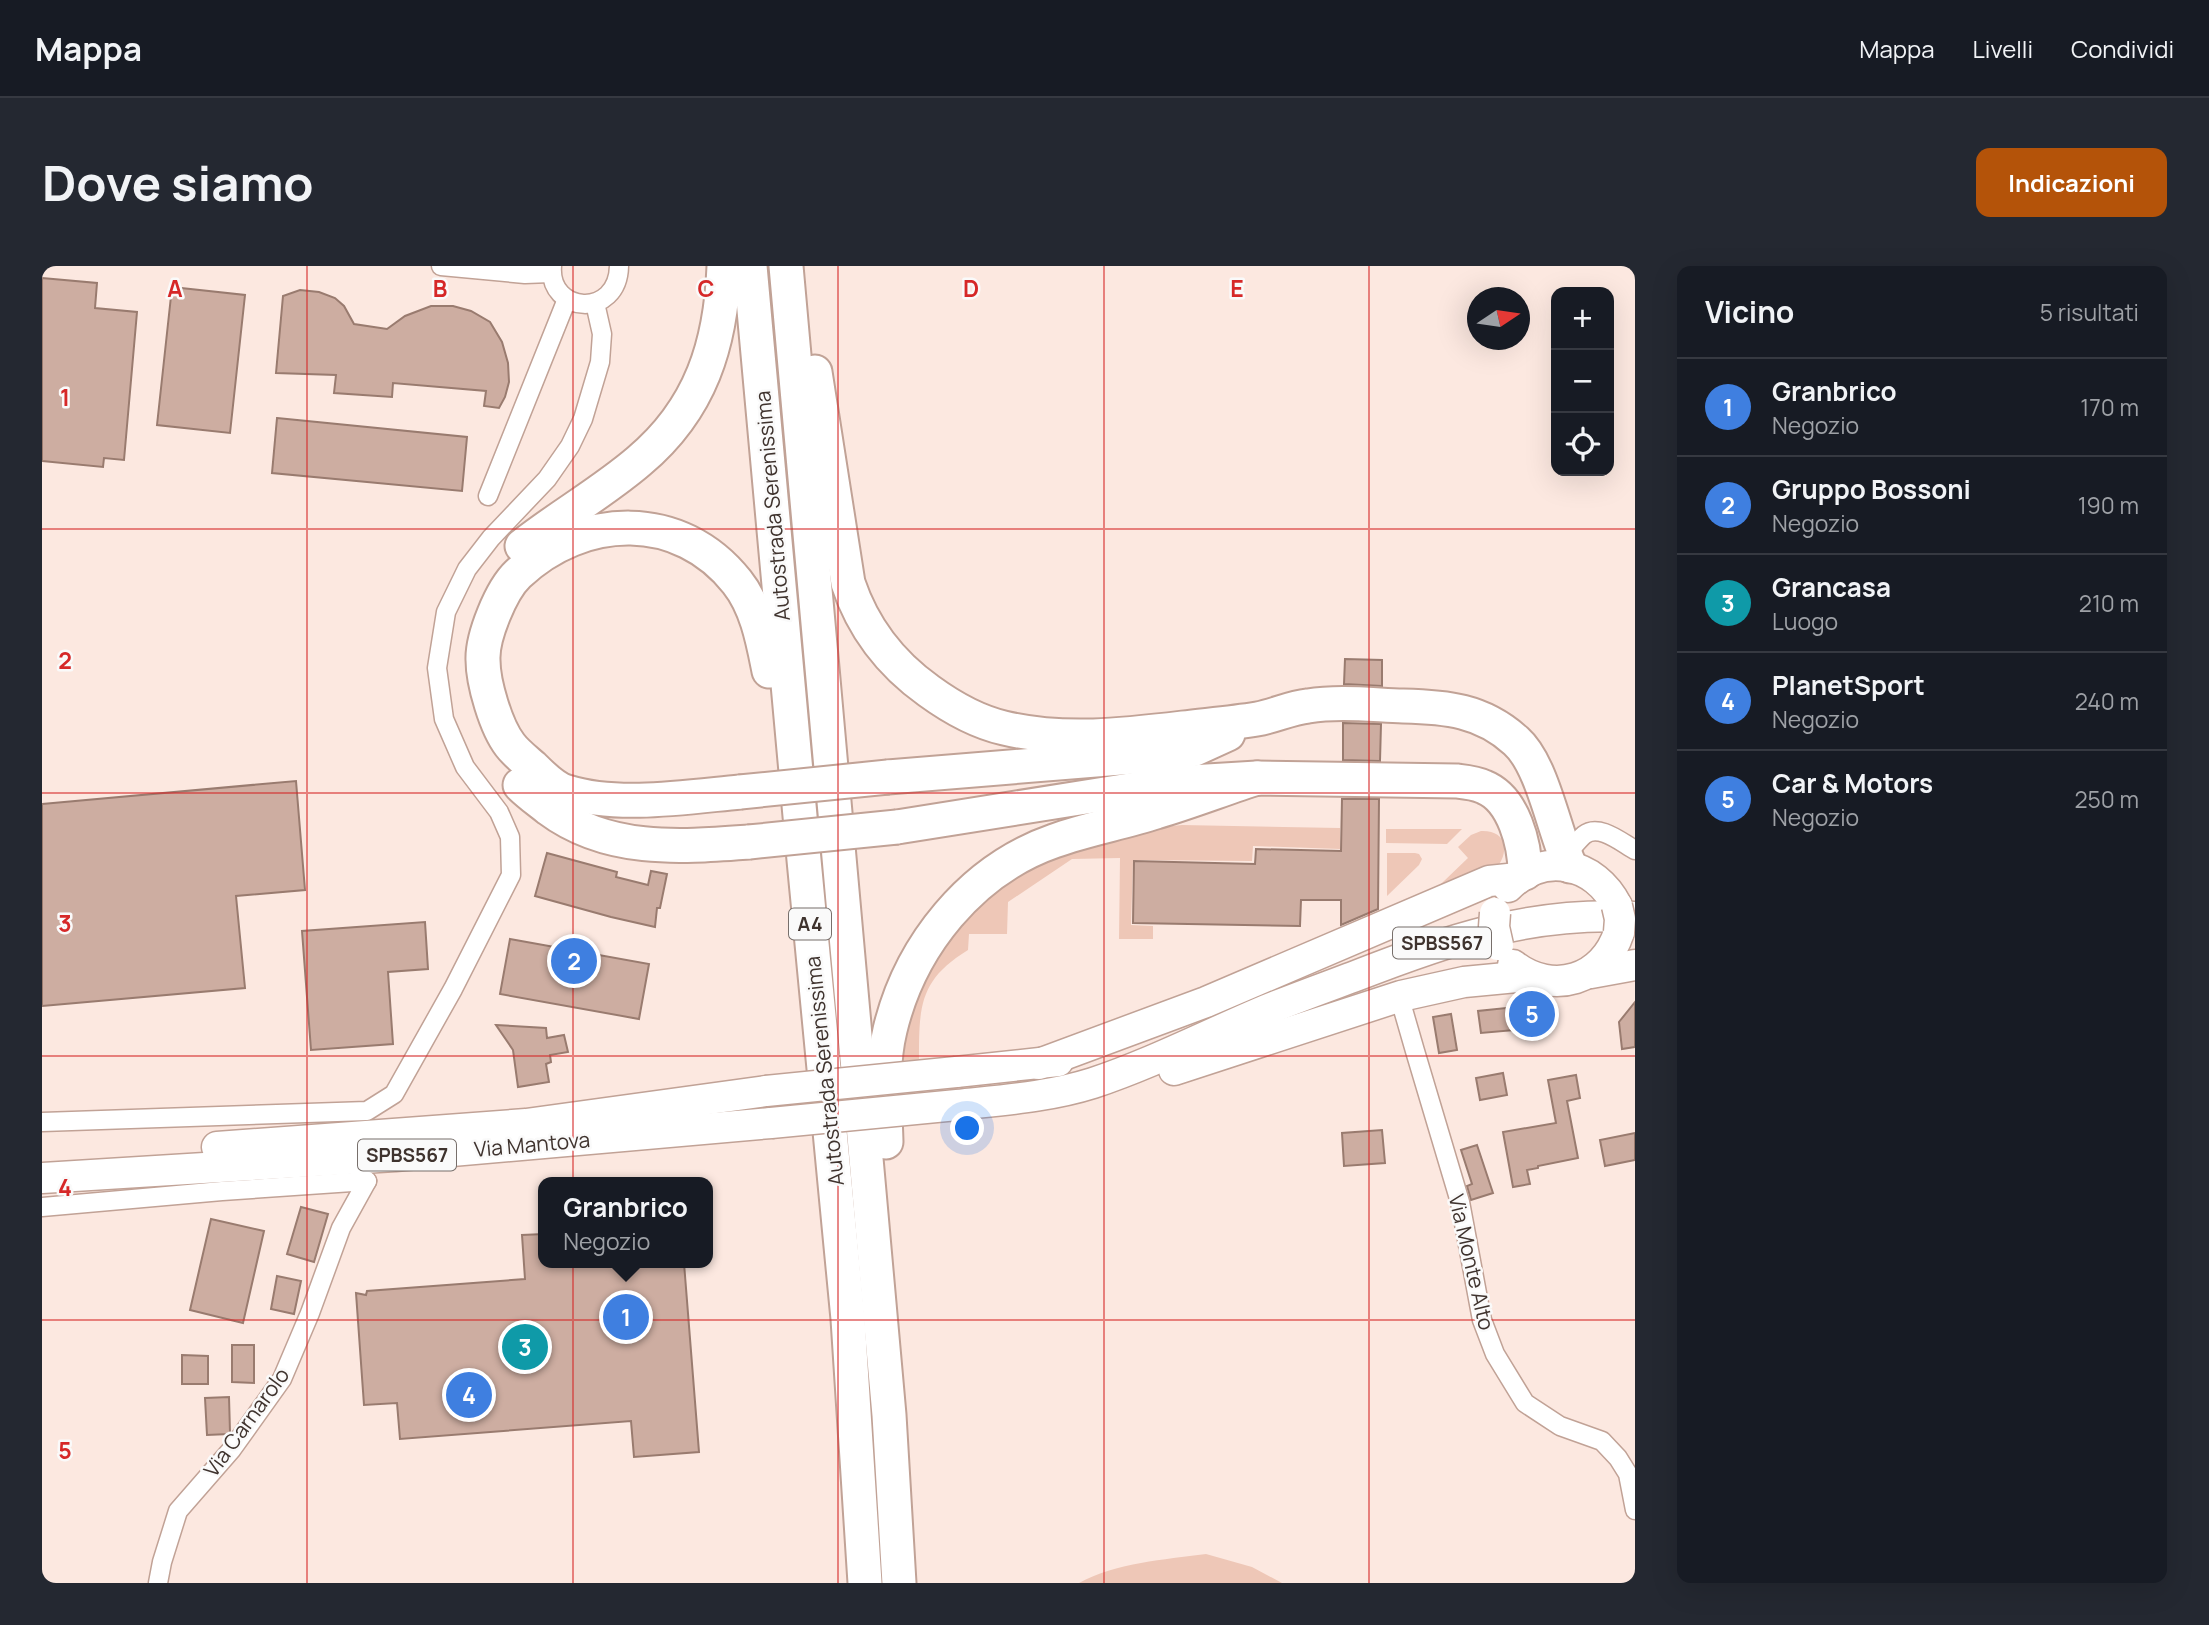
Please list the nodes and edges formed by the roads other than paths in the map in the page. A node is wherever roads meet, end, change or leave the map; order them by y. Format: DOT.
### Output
graph roads {
  1 [pos="442,266"];
  2 [pos="620,266"];
  3 [pos="724,266"];
  4 [pos="750,266"];
  5 [pos="786,266"];
  6 [pos="797,266"];
  7 [pos="460,267"];
  8 [pos="552,270"];
  9 [pos="567,299"];
  10 [pos="595,303"];
  11 [pos="488,496"];
  12 [pos="1259,719"];
  13 [pos="1257,778"];
  14 [pos="1635,850"];
  15 [pos="804,860"];
  16 [pos="1567,861"];
  17 [pos="1522,876"];
  18 [pos="1627,910"];
  19 [pos="1635,965"];
  20 [pos="1591,973"];
  21 [pos="1527,976"];
  22 [pos="1401,996"];
  23 [pos="1259,1013"];
  24 [pos="1039,1064"];
  25 [pos="1057,1092"];
  26 [pos="42,1122"];
  27 [pos="47,1174"];
  28 [pos="42,1208"];
  29 [pos="882,1337"];
  30 [pos="1635,1510"];
  31 [pos="158,1583"];
  32 [pos="865,1583"];
  33 [pos="899,1583"];
  1 -- 7 [label="street"];
  2 -- 10 [label="street"];
  3 -- 13 [label="highway, bridge"];
  4 -- 15 [label="highway, Autostrada Serenissima / A4"];
  5 -- 29 [label="highway, Autostrada Serenissima / A4"];
  6 -- 12 [label="highway"];
  7 -- 8 [label="street"];
  8 -- 9 [label="street"];
  9 -- 10 [label="street"];
  9 -- 11 [label="street"];
  10 -- 26 [label="street"];
  12 -- 15 [label="highway, bridge"];
  12 -- 16 [label="highway"];
  13 -- 17 [label="highway"];
  13 -- 29 [label="highway"];
  14 -- 16 [label="street"];
  15 -- 32 [label="highway, Autostrada Serenissima / A4"];
  16 -- 17 [label="highway"];
  16 -- 18 [label="highway"];
  17 -- 21 [label="highway, bridge"];
  17 -- 24 [label="highway"];
  18 -- 20 [label="highway"];
  18 -- 23 [label="highway, SPBS567"];
  19 -- 20 [label="highway"];
  20 -- 21 [label="highway"];
  21 -- 22 [label="highway"];
  22 -- 25 [label="highway"];
  22 -- 30 [label="street, Via Monte Alto"];
  23 -- 24 [label="highway, SPBS567"];
  23 -- 25 [label="highway, SPBS567"];
  24 -- 27 [label="highway, Via Mantova / SPBS567, bridge"];
  25 -- 27 [label="highway, Via Mantova / SPBS567, bridge"];
  28 -- 31 [label="street, Via Carnarolo"];
  29 -- 33 [label="highway, Autostrada Serenissima / A4"];
}
